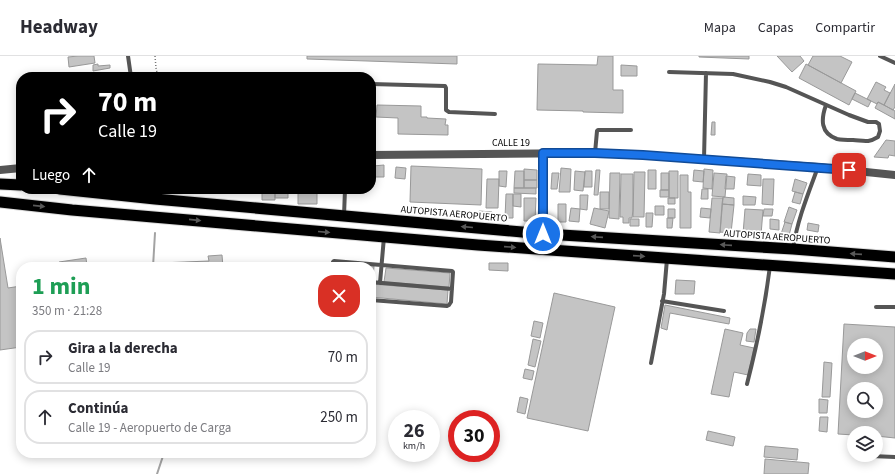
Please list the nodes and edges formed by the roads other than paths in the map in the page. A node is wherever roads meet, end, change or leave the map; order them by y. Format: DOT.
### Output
graph roads {
  1 [pos="128,56"];
  2 [pos="880,56"];
  3 [pos="895,63"];
  4 [pos="130,72"];
  5 [pos="669,72"];
  6 [pos="706,73"];
  7 [pos="376,84"];
  8 [pos="826,105"];
  9 [pos="495,114"];
  10 [pos="631,130"];
  11 [pos="543,153"];
  12 [pos="595,153"];
  13 [pos="376,154"];
  14 [pos="704,158"];
  15 [pos="818,167"];
  16 [pos="16,168"];
  17 [pos="0,170"];
  18 [pos="895,175"];
  19 [pos="0,184"];
  20 [pos="16,185"];
  21 [pos="107,194"];
  22 [pos="344,194"];
  23 [pos="0,202"];
  24 [pos="344,216"];
  25 [pos="543,234"];
  26 [pos="384,237"];
  27 [pos="793,249"];
  28 [pos="895,257"];
  29 [pos="667,258"];
  30 [pos="334,262"];
  31 [pos="346,262"];
  32 [pos="376,264"];
  33 [pos="382,265"];
  34 [pos="770,266"];
  35 [pos="895,274"];
  36 [pos="376,283"];
  37 [pos="380,283"];
  38 [pos="452,289"];
  39 [pos="376,300"];
  40 [pos="662,301"];
  41 [pos="876,307"];
  42 [pos="895,307"];
  43 [pos="724,311"];
  44 [pos="651,363"];
  45 [pos="747,384"];
  46 [pos="883,456"];
  47 [pos="895,457"];
  1 -- 4 [label="lane"];
  2 -- 3 [label="lane"];
  5 -- 6 [label="lane"];
  6 -- 8 [label="lane"];
  6 -- 14 [label="lane"];
  7 -- 9 [label="lane"];
  8 -- 8 [label="lane"];
  10 -- 12 [label="lane"];
  11 -- 12 [label="street, CALLE 19"];
  11 -- 13 [label="street, CALLE 19"];
  11 -- 25 [label="street"];
  12 -- 14 [label="street, CALLE 19"];
  14 -- 15 [label="street, CALLE 19"];
  15 -- 18 [label="street, CALLE 19"];
  15 -- 27 [label="lane"];
  16 -- 17 [label="street"];
  19 -- 20 [label="highway"];
  21 -- 24 [label="highway, AUTOPISTA AEROPUERTO"];
  22 -- 24 [label="lane"];
  23 -- 26 [label="highway, one-way"];
  25 -- 24 [label="highway, AUTOPISTA AEROPUERTO, one-way"];
  27 -- 25 [label="highway, AUTOPISTA AEROPUERTO, one-way"];
  26 -- 29 [label="highway, one-way"];
  26 -- 33 [label="lane"];
  28 -- 27 [label="highway, AUTOPISTA AEROPUERTO, one-way"];
  29 -- 34 [label="highway"];
  29 -- 40 [label="lane"];
  30 -- 31 [label="lane"];
  32 -- 33 [label="lane"];
  33 -- 37 [label="lane"];
  33 -- 38 [label="lane"];
  34 -- 35 [label="highway"];
  34 -- 45 [label="lane"];
  36 -- 37 [label="lane"];
  37 -- 38 [label="lane"];
  38 -- 39 [label="lane"];
  40 -- 43 [label="lane"];
  40 -- 44 [label="lane"];
  41 -- 42 [label="lane"];
  46 -- 47 [label="lane"];
}
